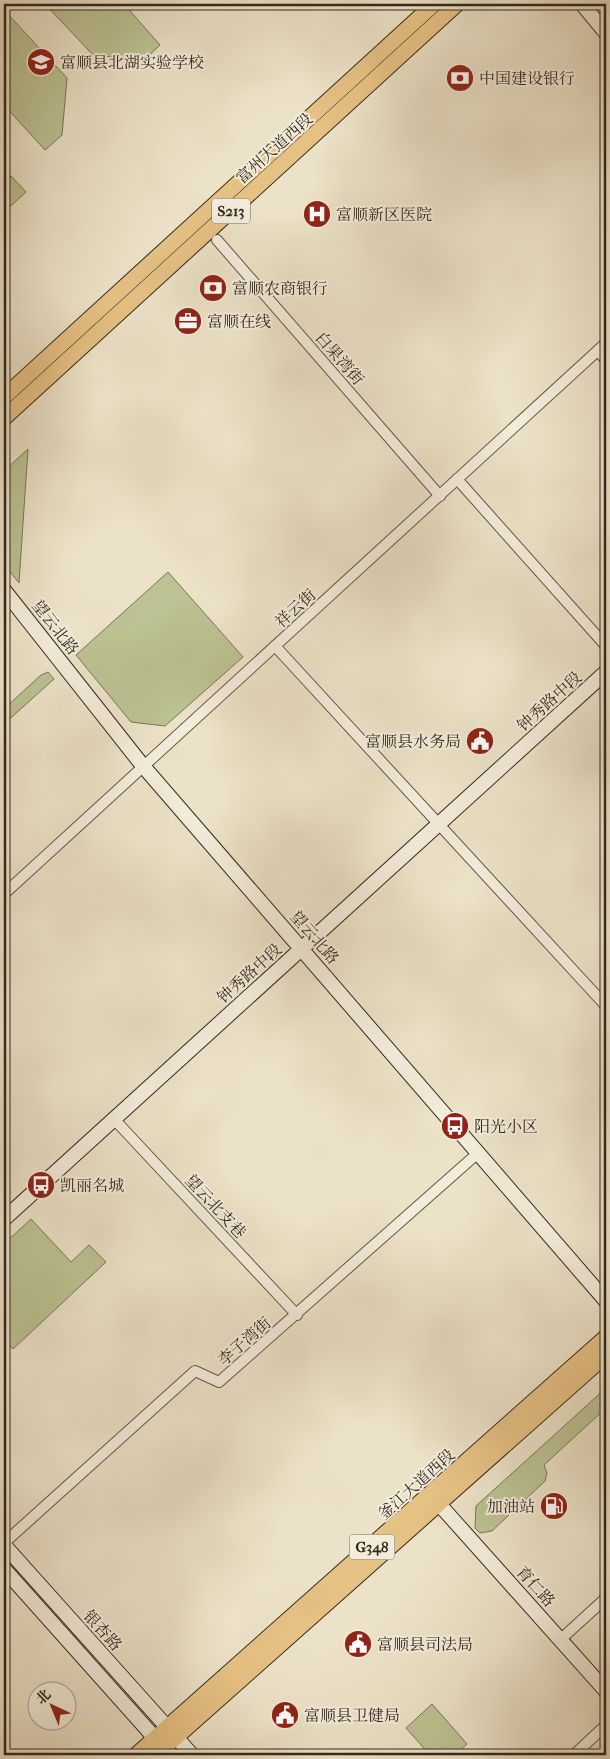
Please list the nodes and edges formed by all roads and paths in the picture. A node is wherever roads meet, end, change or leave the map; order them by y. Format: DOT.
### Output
graph roads {
  1 [pos="434,4"];
  2 [pos="457,4"];
  3 [pos="582,4"];
  4 [pos="606,33"];
  5 [pos="217,240"];
  6 [pos="606,343"];
  7 [pos="598,351"];
  8 [pos="606,360"];
  9 [pos="4,396"];
  10 [pos="4,418"];
  11 [pos="457,480"];
  12 [pos="440,496"];
  13 [pos="4,590"];
  14 [pos="275,646"];
  15 [pos="606,646"];
  16 [pos="606,672"];
  17 [pos="143,766"];
  18 [pos="439,824"];
  19 [pos="4,894"];
  20 [pos="302,950"];
  21 [pos="606,1006"];
  22 [pos="113,1118"];
  23 [pos="478,1153"];
  24 [pos="4,1219"];
  25 [pos="606,1302"];
  26 [pos="297,1315"];
  27 [pos="606,1337"];
  28 [pos="606,1355"];
  29 [pos="439,1504"];
  30 [pos="4,1544"];
  31 [pos="4,1569"];
  32 [pos="606,1598"];
  33 [pos="560,1640"];
  34 [pos="606,1691"];
  35 [pos="606,1725"];
  36 [pos="172,1733"];
  37 [pos="161,1750"];
  38 [pos="136,1755"];
  39 [pos="192,1755"];
  40 [pos="574,1755"];
  1 -- 9 [label="main road, 富州大道西段 / S213"];
  2 -- 10 [label="main road, 富州大道西段 / S213"];
  3 -- 4 [label="street"];
  5 -- 12 [label="street, 白果湾街"];
  6 -- 7 [label="street, 祥云街"];
  7 -- 8 [label="street"];
  7 -- 11 [label="street, 祥云街"];
  11 -- 12 [label="street, 祥云街"];
  11 -- 15 [label="street"];
  12 -- 14 [label="street, 祥云街"];
  13 -- 17 [label="street, 望云北路"];
  14 -- 17 [label="street, 祥云街"];
  14 -- 18 [label="street"];
  16 -- 18 [label="street, 钟秀路中段"];
  17 -- 19 [label="street, 祥云街"];
  17 -- 20 [label="street, 望云北路"];
  18 -- 20 [label="street, 钟秀路中段"];
  18 -- 21 [label="street"];
  20 -- 22 [label="street, 钟秀路中段"];
  20 -- 23 [label="street, 望云北路"];
  22 -- 24 [label="street, 钟秀路中段"];
  22 -- 26 [label="street, 望云北支巷"];
  23 -- 25 [label="street, 望云北路"];
  23 -- 26 [label="street, 李子湾街"];
  26 -- 30 [label="street, 李子湾街"];
  27 -- 36 [label="main road, 釜江大道西段 / G348"];
  28 -- 29 [label="main road, 釜江大道西段 / G348"];
  29 -- 33 [label="street, 育仁路"];
  29 -- 36 [label="main road, 釜江大道西段 / G348"];
  30 -- 36 [label="street, 银杏路"];
  31 -- 37 [label="street, 银杏路"];
  32 -- 33 [label="street"];
  33 -- 34 [label="street, 育仁路"];
  35 -- 40 [label="street"];
  36 -- 37 [label="main road, 釜江大道西段 / G348"];
  36 -- 39 [label="street, 银杏路"];
  37 -- 38 [label="main road, 釜江大道西段 / G348"];
}
